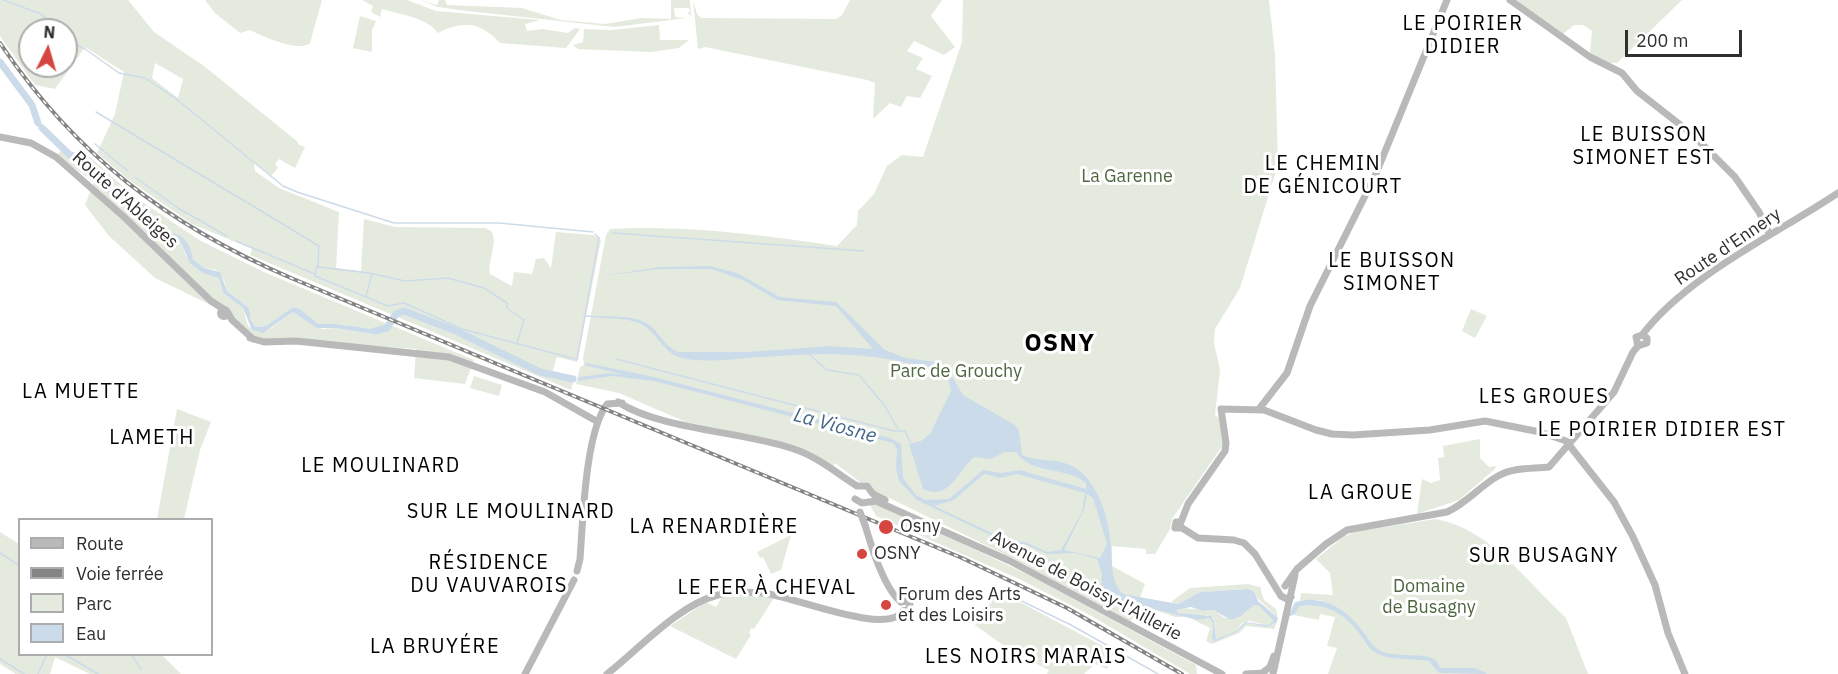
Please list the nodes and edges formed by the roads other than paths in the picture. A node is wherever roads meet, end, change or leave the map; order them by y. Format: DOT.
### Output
graph roads {
  1 [pos="1447,0"];
  2 [pos="1510,0"];
  3 [pos="0,136"];
  4 [pos="1838,193"];
  5 [pos="1770,235"];
  6 [pos="1259,409"];
  7 [pos="598,422"];
  8 [pos="1569,445"];
  9 [pos="857,486"];
  10 [pos="871,492"];
  11 [pos="862,501"];
  12 [pos="936,527"];
  13 [pos="1339,534"];
  14 [pos="1283,591"];
  15 [pos="1292,594"];
  16 [pos="1284,611"];
  17 [pos="1282,623"];
  18 [pos="1264,673"];
  19 [pos="525,674"];
  20 [pos="607,674"];
  21 [pos="1222,674"];
  22 [pos="1246,674"];
  23 [pos="1273,674"];
  24 [pos="1685,674"];
  1 -- 6 [label="street"];
  2 -- 5 [label="street"];
  3 -- 7 [label="street, Route d'Ableiges"];
  4 -- 5 [label="street, Route d'Ennery"];
  5 -- 8 [label="street, Route d'Ennery"];
  6 -- 8 [label="street"];
  6 -- 14 [label="street"];
  7 -- 9 [label="street"];
  7 -- 19 [label="street"];
  8 -- 13 [label="street"];
  8 -- 24 [label="street"];
  9 -- 10 [label="street"];
  9 -- 11 [label="street"];
  10 -- 11 [label="street"];
  10 -- 12 [label="street"];
  11 -- 12 [label="street"];
  11 -- 20 [label="street, bridge"];
  12 -- 21 [label="street, Avenue de Boissy-l'Aillerie"];
  13 -- 14 [label="street"];
  13 -- 15 [label="street"];
  14 -- 15 [label="street"];
  14 -- 15 [label="street"];
  14 -- 16 [label="street"];
  15 -- 16 [label="street"];
  16 -- 17 [label="street"];
  17 -- 18 [label="street"];
  17 -- 23 [label="street"];
  18 -- 22 [label="street"];
}
